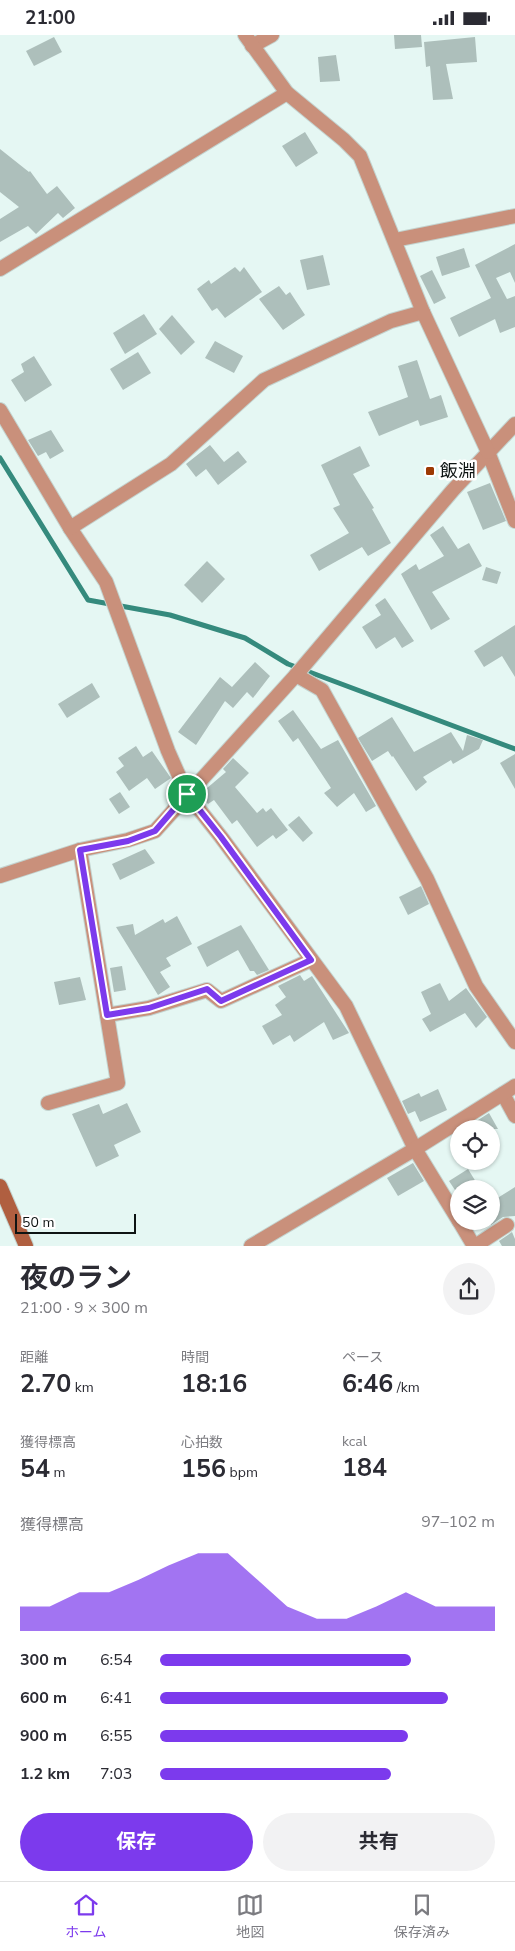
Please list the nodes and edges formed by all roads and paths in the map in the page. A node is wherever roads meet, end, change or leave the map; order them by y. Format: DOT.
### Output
graph roads {
  1 [pos="272,35"];
  2 [pos="249,40"];
  3 [pos="287,93"];
  4 [pos="515,216"];
  5 [pos="395,240"];
  6 [pos="0,269"];
  7 [pos="423,312"];
  8 [pos="0,409"];
  9 [pos="515,424"];
  10 [pos="488,451"];
  11 [pos="515,521"];
  12 [pos="70,528"];
  13 [pos="298,674"];
  14 [pos="187,794"];
  15 [pos="80,850"];
  16 [pos="0,876"];
  17 [pos="311,960"];
  18 [pos="107,1015"];
  19 [pos="515,1042"];
  20 [pos="515,1086"];
  21 [pos="503,1094"];
  22 [pos="48,1103"];
  23 [pos="515,1116"];
  24 [pos="414,1149"];
  25 [pos="0,1186"];
  26 [pos="450,1207"];
  27 [pos="507,1225"];
  28 [pos="465,1230"];
  29 [pos="254,1245"];
  30 [pos="26,1246"];
  31 [pos="475,1246"];
  1 -- 2 [label="street"];
  2 -- 3 [label="street"];
  3 -- 5 [label="street"];
  3 -- 6 [label="street"];
  4 -- 5 [label="street"];
  5 -- 7 [label="street"];
  7 -- 10 [label="street"];
  7 -- 12 [label="street"];
  8 -- 12 [label="street"];
  9 -- 10 [label="street"];
  10 -- 11 [label="street"];
  10 -- 13 [label="street"];
  12 -- 14 [label="street"];
  13 -- 14 [label="street"];
  13 -- 19 [label="street"];
  14 -- 15 [label="street"];
  14 -- 17 [label="street"];
  15 -- 16 [label="street"];
  15 -- 18 [label="street"];
  17 -- 18 [label="street"];
  17 -- 24 [label="street"];
  18 -- 22 [label="street"];
  20 -- 21 [label="street"];
  21 -- 23 [label="street"];
  21 -- 24 [label="street"];
  24 -- 26 [label="street"];
  24 -- 29 [label="street"];
  25 -- 30 [label="main road"];
  27 -- 31 [label="street"];
  28 -- 31 [label="street"];
}
